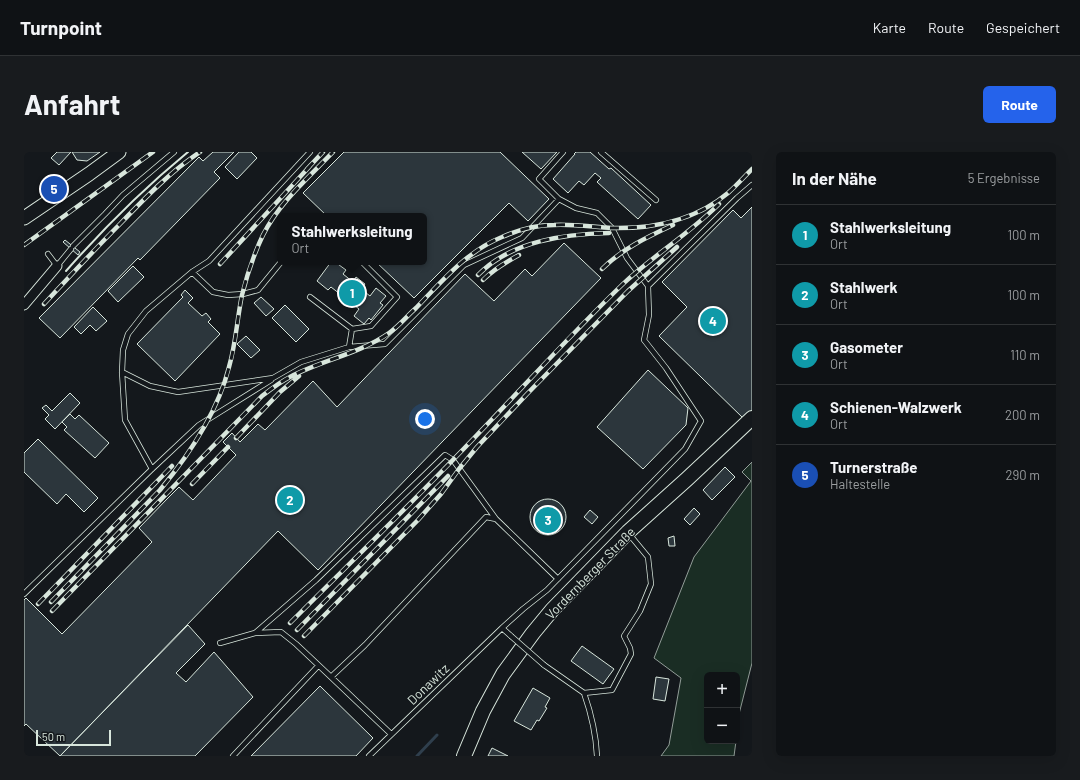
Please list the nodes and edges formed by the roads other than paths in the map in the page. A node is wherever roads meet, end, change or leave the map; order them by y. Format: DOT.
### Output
graph roads {
  1 [pos="119,152"];
  2 [pos="174,152"];
  3 [pos="310,152"];
  4 [pos="563,152"];
  5 [pos="601,152"];
  6 [pos="752,185"];
  7 [pos="559,199"];
  8 [pos="656,200"];
  9 [pos="24,217"];
  10 [pos="48,254"];
  11 [pos="279,265"];
  12 [pos="365,265"];
  13 [pos="57,266"];
  14 [pos="192,272"];
  15 [pos="648,286"];
  16 [pos="310,296"];
  17 [pos="24,305"];
  18 [pos="352,329"];
  19 [pos="349,346"];
  20 [pos="122,372"];
  21 [pos="273,378"];
  22 [pos="752,418"];
  23 [pos="152,469"];
  24 [pos="496,519"];
  25 [pos="628,532"];
  26 [pos="558,579"];
  27 [pos="24,594"];
  28 [pos="502,628"];
  29 [pos="255,633"];
  30 [pos="220,643"];
  31 [pos="318,666"];
  32 [pos="331,677"];
  33 [pos="584,693"];
  34 [pos="391,734"];
  35 [pos="233,756"];
  36 [pos="369,756"];
  37 [pos="464,756"];
  38 [pos="597,756"];
  1 -- 9 [label="main road"];
  2 -- 13 [label="lane"];
  3 -- 14 [label="lane"];
  4 -- 7 [label="lane"];
  5 -- 8 [label="lane"];
  6 -- 15 [label="lane"];
  7 -- 15 [label="lane"];
  7 -- 19 [label="lane"];
  10 -- 13 [label="lane"];
  11 -- 14 [label="lane"];
  12 -- 18 [label="lane"];
  13 -- 17 [label="street"];
  14 -- 20 [label="lane"];
  15 -- 26 [label="lane, Donawitz"];
  16 -- 18 [label="lane"];
  18 -- 19 [label="lane"];
  19 -- 21 [label="lane"];
  20 -- 21 [label="lane"];
  20 -- 23 [label="lane"];
  21 -- 23 [label="lane"];
  22 -- 25 [label="main road, Vordernberger Straße"];
  23 -- 27 [label="lane"];
  24 -- 26 [label="lane"];
  24 -- 29 [label="lane"];
  24 -- 32 [label="lane"];
  25 -- 33 [label="lane"];
  25 -- 37 [label="main road, Vordernberger Straße"];
  26 -- 28 [label="lane, Donawitz"];
  28 -- 33 [label="lane, bridge"];
  28 -- 34 [label="lane, Donawitz"];
  29 -- 30 [label="lane"];
  29 -- 31 [label="lane"];
  31 -- 32 [label="lane"];
  31 -- 35 [label="lane"];
  32 -- 34 [label="lane"];
  33 -- 38 [label="lane"];
  34 -- 36 [label="lane, Donawitz"];
}
